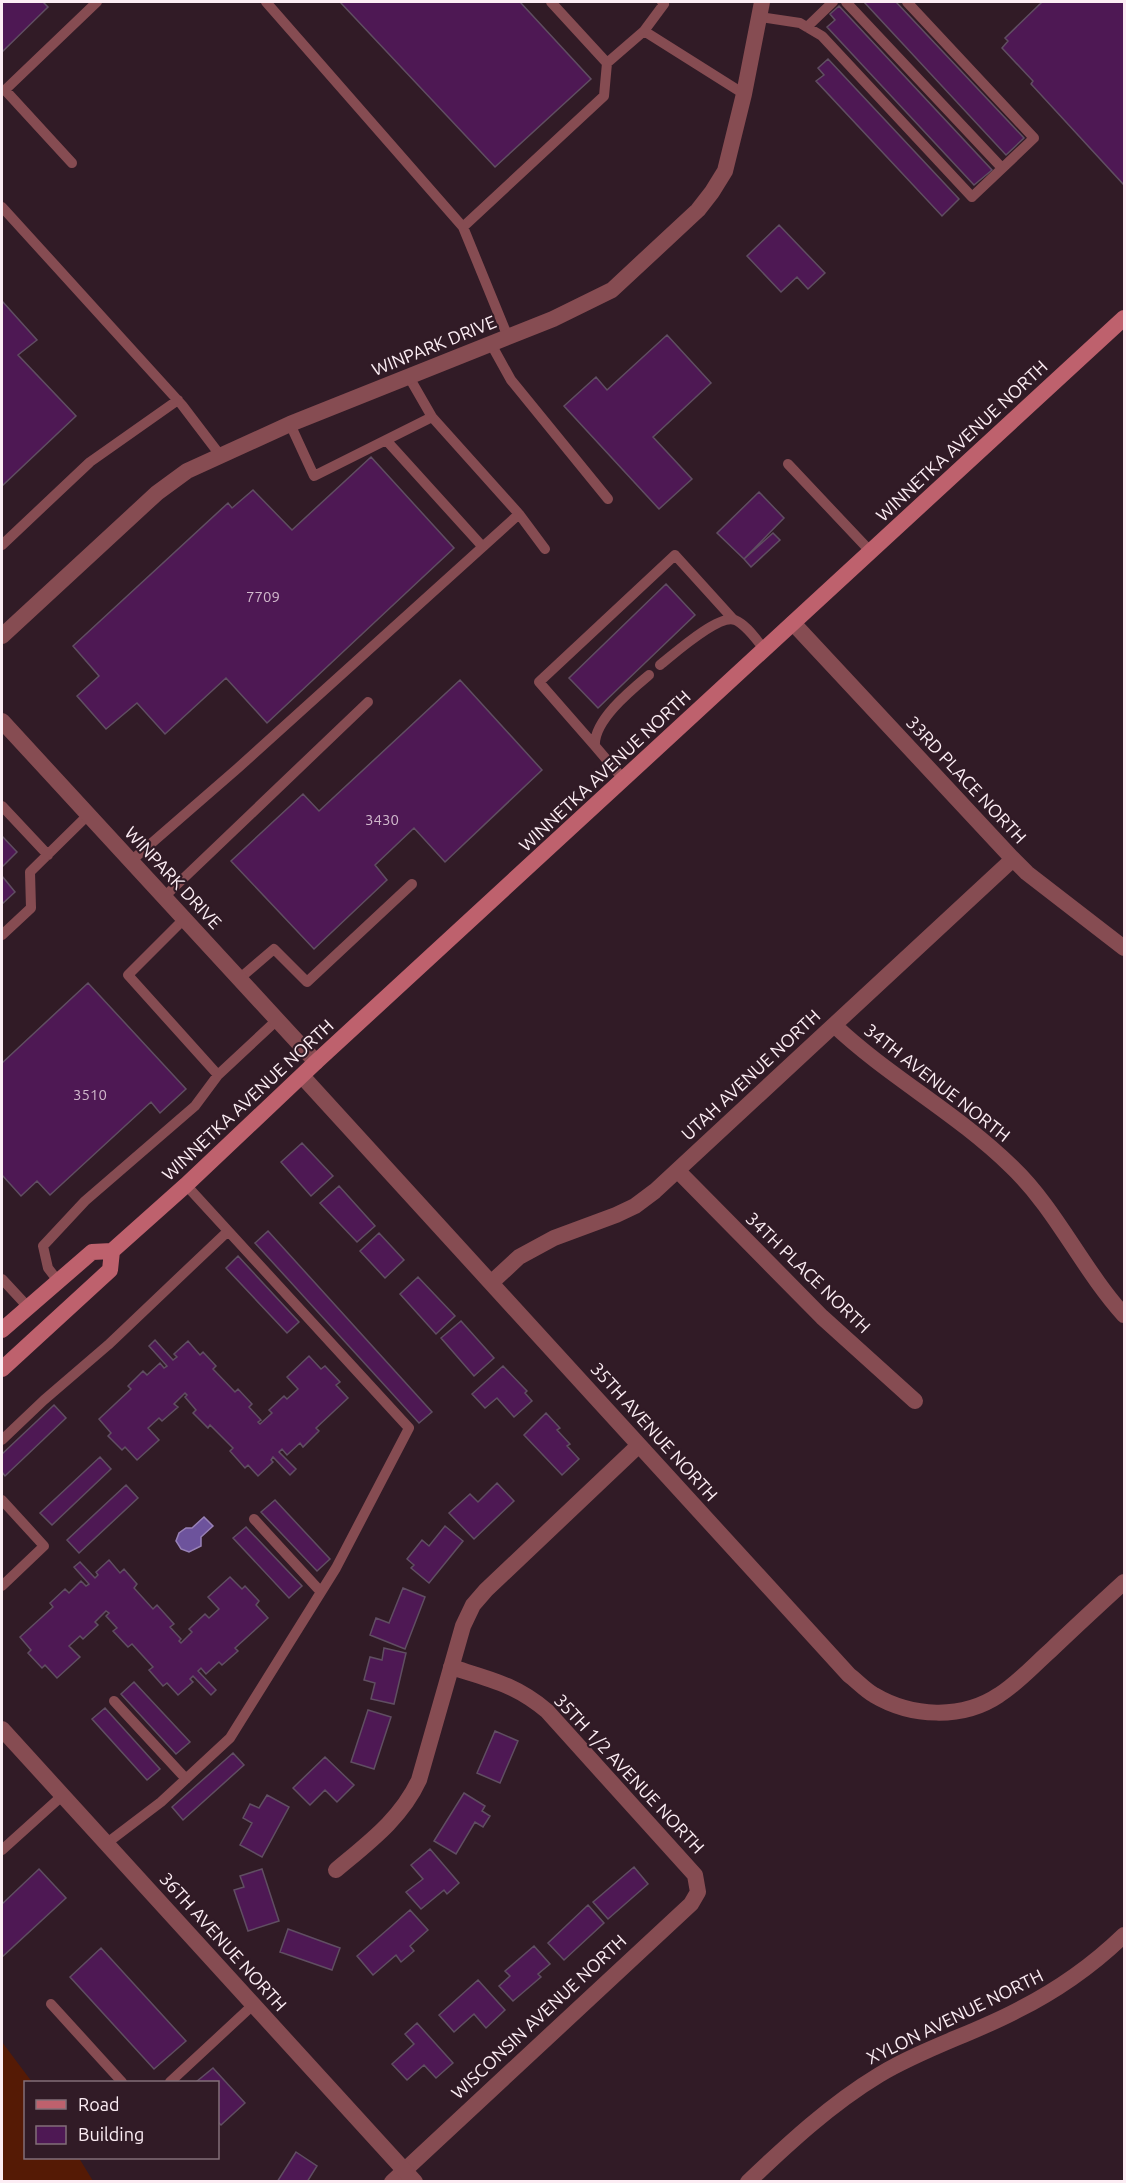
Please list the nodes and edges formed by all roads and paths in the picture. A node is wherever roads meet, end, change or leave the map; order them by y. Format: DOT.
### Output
graph roads {
  1 [pos="97,2"];
  2 [pos="266,2"];
  3 [pos="551,2"];
  4 [pos="662,2"];
  5 [pos="833,2"];
  6 [pos="846,2"];
  7 [pos="907,2"];
  8 [pos="761,9"];
  9 [pos="807,27"];
  10 [pos="644,31"];
  11 [pos="608,63"];
  12 [pos="744,94"];
  13 [pos="72,163"];
  14 [pos="1002,168"];
  15 [pos="2,207"];
  16 [pos="463,226"];
  17 [pos="1125,318"];
  18 [pos="508,337"];
  19 [pos="491,344"];
  20 [pos="409,377"];
  21 [pos="178,400"];
  22 [pos="432,417"];
  23 [pos="290,424"];
  24 [pos="386,440"];
  25 [pos="220,455"];
  26 [pos="788,464"];
  27 [pos="608,500"];
  28 [pos="519,514"];
  29 [pos="2,545"];
  30 [pos="482,546"];
  31 [pos="545,549"];
  32 [pos="871,552"];
  33 [pos="733,619"];
  34 [pos="793,623"];
  35 [pos="2,636"];
  36 [pos="765,650"];
  37 [pos="660,665"];
  38 [pos="649,675"];
  39 [pos="368,702"];
  40 [pos="2,721"];
  41 [pos="595,746"];
  42 [pos="624,780"];
  43 [pos="2,806"];
  44 [pos="88,815"];
  45 [pos="48,855"];
  46 [pos="1013,859"];
  47 [pos="131,861"];
  48 [pos="412,884"];
  49 [pos="164,897"];
  50 [pos="184,919"];
  51 [pos="2,935"];
  52 [pos="1125,948"];
  53 [pos="239,980"];
  54 [pos="277,1020"];
  55 [pos="834,1025"];
  56 [pos="316,1062"];
  57 [pos="218,1075"];
  58 [pos="302,1076"];
  59 [pos="678,1171"];
  60 [pos="186,1185"];
  61 [pos="228,1231"];
  62 [pos="112,1251"];
  63 [pos="2,1279"];
  64 [pos="58,1281"];
  65 [pos="491,1283"];
  66 [pos="28,1307"];
  67 [pos="1125,1315"];
  68 [pos="2,1330"];
  69 [pos="2,1370"];
  70 [pos="915,1401"];
  71 [pos="2,1440"];
  72 [pos="639,1445"];
  73 [pos="2,1500"];
  74 [pos="254,1519"];
  75 [pos="1125,1582"];
  76 [pos="2,1586"];
  77 [pos="321,1592"];
  78 [pos="451,1667"];
  79 [pos="114,1701"];
  80 [pos="2,1729"];
  81 [pos="186,1779"];
  82 [pos="63,1795"];
  83 [pos="107,1843"];
  84 [pos="2,1850"];
  85 [pos="336,1870"];
  86 [pos="698,1892"];
  87 [pos="1125,1935"];
  88 [pos="51,2004"];
  89 [pos="253,2006"];
  90 [pos="121,2081"];
  91 [pos="171,2081"];
  92 [pos="409,2176"];
  93 [pos="392,2181"];
  94 [pos="748,2181"];
  1 -- 13 [label="lane"];
  2 -- 16 [label="lane"];
  3 -- 11 [label="lane"];
  4 -- 10 [label="lane"];
  5 -- 9 [label="lane"];
  6 -- 14 [label="lane"];
  7 -- 14 [label="lane"];
  8 -- 9 [label="lane"];
  8 -- 12 [label="street, WINPARK DRIVE"];
  9 -- 14 [label="lane"];
  10 -- 11 [label="lane"];
  10 -- 12 [label="lane"];
  11 -- 16 [label="lane"];
  12 -- 18 [label="street, WINPARK DRIVE"];
  15 -- 21 [label="lane"];
  16 -- 18 [label="lane"];
  17 -- 32 [label="main road, WINNETKA AVENUE NORTH"];
  18 -- 19 [label="street, WINPARK DRIVE"];
  19 -- 20 [label="street, WINPARK DRIVE"];
  19 -- 27 [label="lane"];
  20 -- 22 [label="lane"];
  20 -- 23 [label="street, WINPARK DRIVE"];
  21 -- 25 [label="lane"];
  21 -- 29 [label="lane"];
  22 -- 24 [label="lane"];
  22 -- 28 [label="lane"];
  23 -- 24 [label="lane"];
  23 -- 25 [label="street, WINPARK DRIVE"];
  24 -- 30 [label="lane"];
  25 -- 35 [label="street, WINPARK DRIVE"];
  26 -- 32 [label="lane"];
  28 -- 30 [label="lane"];
  28 -- 31 [label="lane"];
  30 -- 47 [label="lane"];
  32 -- 34 [label="main road, WINNETKA AVENUE NORTH"];
  33 -- 36 [label="lane"];
  33 -- 37 [label="lane"];
  33 -- 41 [label="lane"];
  34 -- 36 [label="main road, WINNETKA AVENUE NORTH"];
  34 -- 46 [label="street, 33RD PLACE NORTH"];
  36 -- 42 [label="main road, WINNETKA AVENUE NORTH"];
  38 -- 41 [label="lane"];
  39 -- 49 [label="lane"];
  40 -- 44 [label="street, WINPARK DRIVE"];
  41 -- 42 [label="lane"];
  42 -- 56 [label="main road, WINNETKA AVENUE NORTH"];
  43 -- 45 [label="lane"];
  44 -- 45 [label="lane"];
  44 -- 47 [label="street, WINPARK DRIVE"];
  45 -- 51 [label="lane"];
  46 -- 52 [label="street, 33RD PLACE NORTH"];
  46 -- 55 [label="street, UTAH AVENUE NORTH"];
  47 -- 49 [label="street, WINPARK DRIVE"];
  48 -- 53 [label="lane"];
  49 -- 50 [label="street, WINPARK DRIVE"];
  50 -- 53 [label="street, WINPARK DRIVE"];
  50 -- 57 [label="lane"];
  53 -- 54 [label="street, WINPARK DRIVE"];
  54 -- 56 [label="street, WINPARK DRIVE"];
  54 -- 57 [label="lane"];
  55 -- 59 [label="street, UTAH AVENUE NORTH"];
  55 -- 67 [label="street, 34TH AVENUE NORTH"];
  56 -- 58 [label="main road, WINNETKA AVENUE NORTH"];
  57 -- 64 [label="lane"];
  58 -- 60 [label="main road, WINNETKA AVENUE NORTH"];
  58 -- 65 [label="street, 35TH AVENUE NORTH"];
  59 -- 65 [label="street, UTAH AVENUE NORTH"];
  59 -- 70 [label="street, 34TH PLACE NORTH"];
  60 -- 61 [label="lane"];
  60 -- 62 [label="main road, WINNETKA AVENUE NORTH"];
  61 -- 71 [label="lane"];
  61 -- 77 [label="lane"];
  62 -- 64 [label="main road, WINNETKA AVENUE NORTH"];
  62 -- 69 [label="main road, WINNETKA AVENUE NORTH"];
  63 -- 66 [label="lane"];
  64 -- 66 [label="main road, WINNETKA AVENUE NORTH"];
  65 -- 72 [label="street, 35TH AVENUE NORTH"];
  66 -- 68 [label="main road, WINNETKA AVENUE NORTH"];
  72 -- 75 [label="street, 35TH AVENUE NORTH"];
  72 -- 78 [label="street"];
  73 -- 76 [label="lane"];
  74 -- 77 [label="lane"];
  77 -- 81 [label="lane"];
  78 -- 85 [label="street"];
  78 -- 86 [label="street, 35TH 1/2 AVENUE NORTH"];
  79 -- 81 [label="lane"];
  80 -- 82 [label="street, 36TH AVENUE NORTH"];
  81 -- 83 [label="lane"];
  82 -- 83 [label="street, 36TH AVENUE NORTH"];
  82 -- 84 [label="lane"];
  83 -- 89 [label="street, 36TH AVENUE NORTH"];
  86 -- 92 [label="street, WISCONSIN AVENUE NORTH"];
  87 -- 94 [label="street, XYLON AVENUE NORTH"];
  88 -- 90 [label="lane"];
  89 -- 91 [label="lane"];
  89 -- 92 [label="street, 36TH AVENUE NORTH"];
  92 -- 93 [label="street, WISCONSIN AVENUE NORTH"];
}
